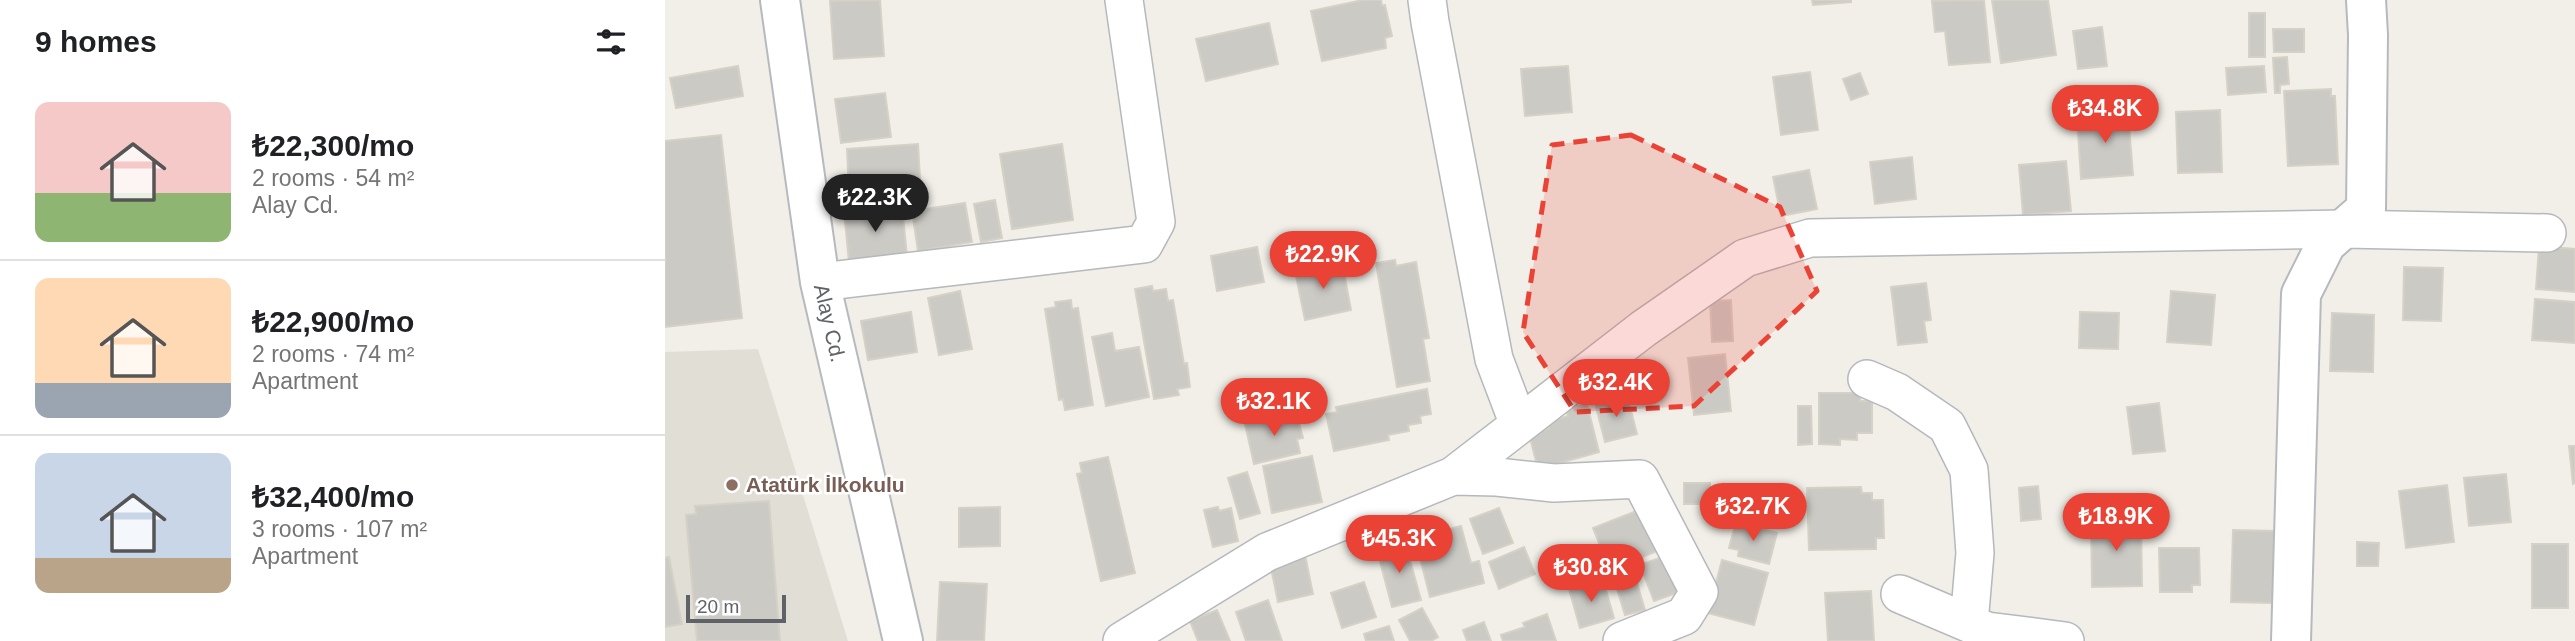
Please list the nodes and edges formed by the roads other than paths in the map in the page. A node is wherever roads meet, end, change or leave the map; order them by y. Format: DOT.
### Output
graph roads {
  1 [pos="780,0"];
  2 [pos="1124,0"];
  3 [pos="1427,0"];
  4 [pos="2366,0"];
  5 [pos="2344,229"];
  6 [pos="2547,233"];
  7 [pos="820,282"];
  8 [pos="1867,379"];
  9 [pos="1519,425"];
  10 [pos="1453,476"];
  11 [pos="1900,594"];
  12 [pos="1969,624"];
  13 [pos="903,641"];
  14 [pos="1122,641"];
  15 [pos="1622,641"];
  16 [pos="2065,641"];
  17 [pos="2291,641"];
  1 -- 7 [label="street, Alay Cd."];
  2 -- 7 [label="street"];
  3 -- 9 [label="street"];
  4 -- 5 [label="street"];
  5 -- 6 [label="street"];
  5 -- 9 [label="street"];
  5 -- 17 [label="street"];
  7 -- 13 [label="street, Alay Cd."];
  8 -- 12 [label="street"];
  9 -- 10 [label="street"];
  10 -- 14 [label="street"];
  10 -- 15 [label="street"];
  11 -- 12 [label="street"];
  12 -- 16 [label="street"];
}
